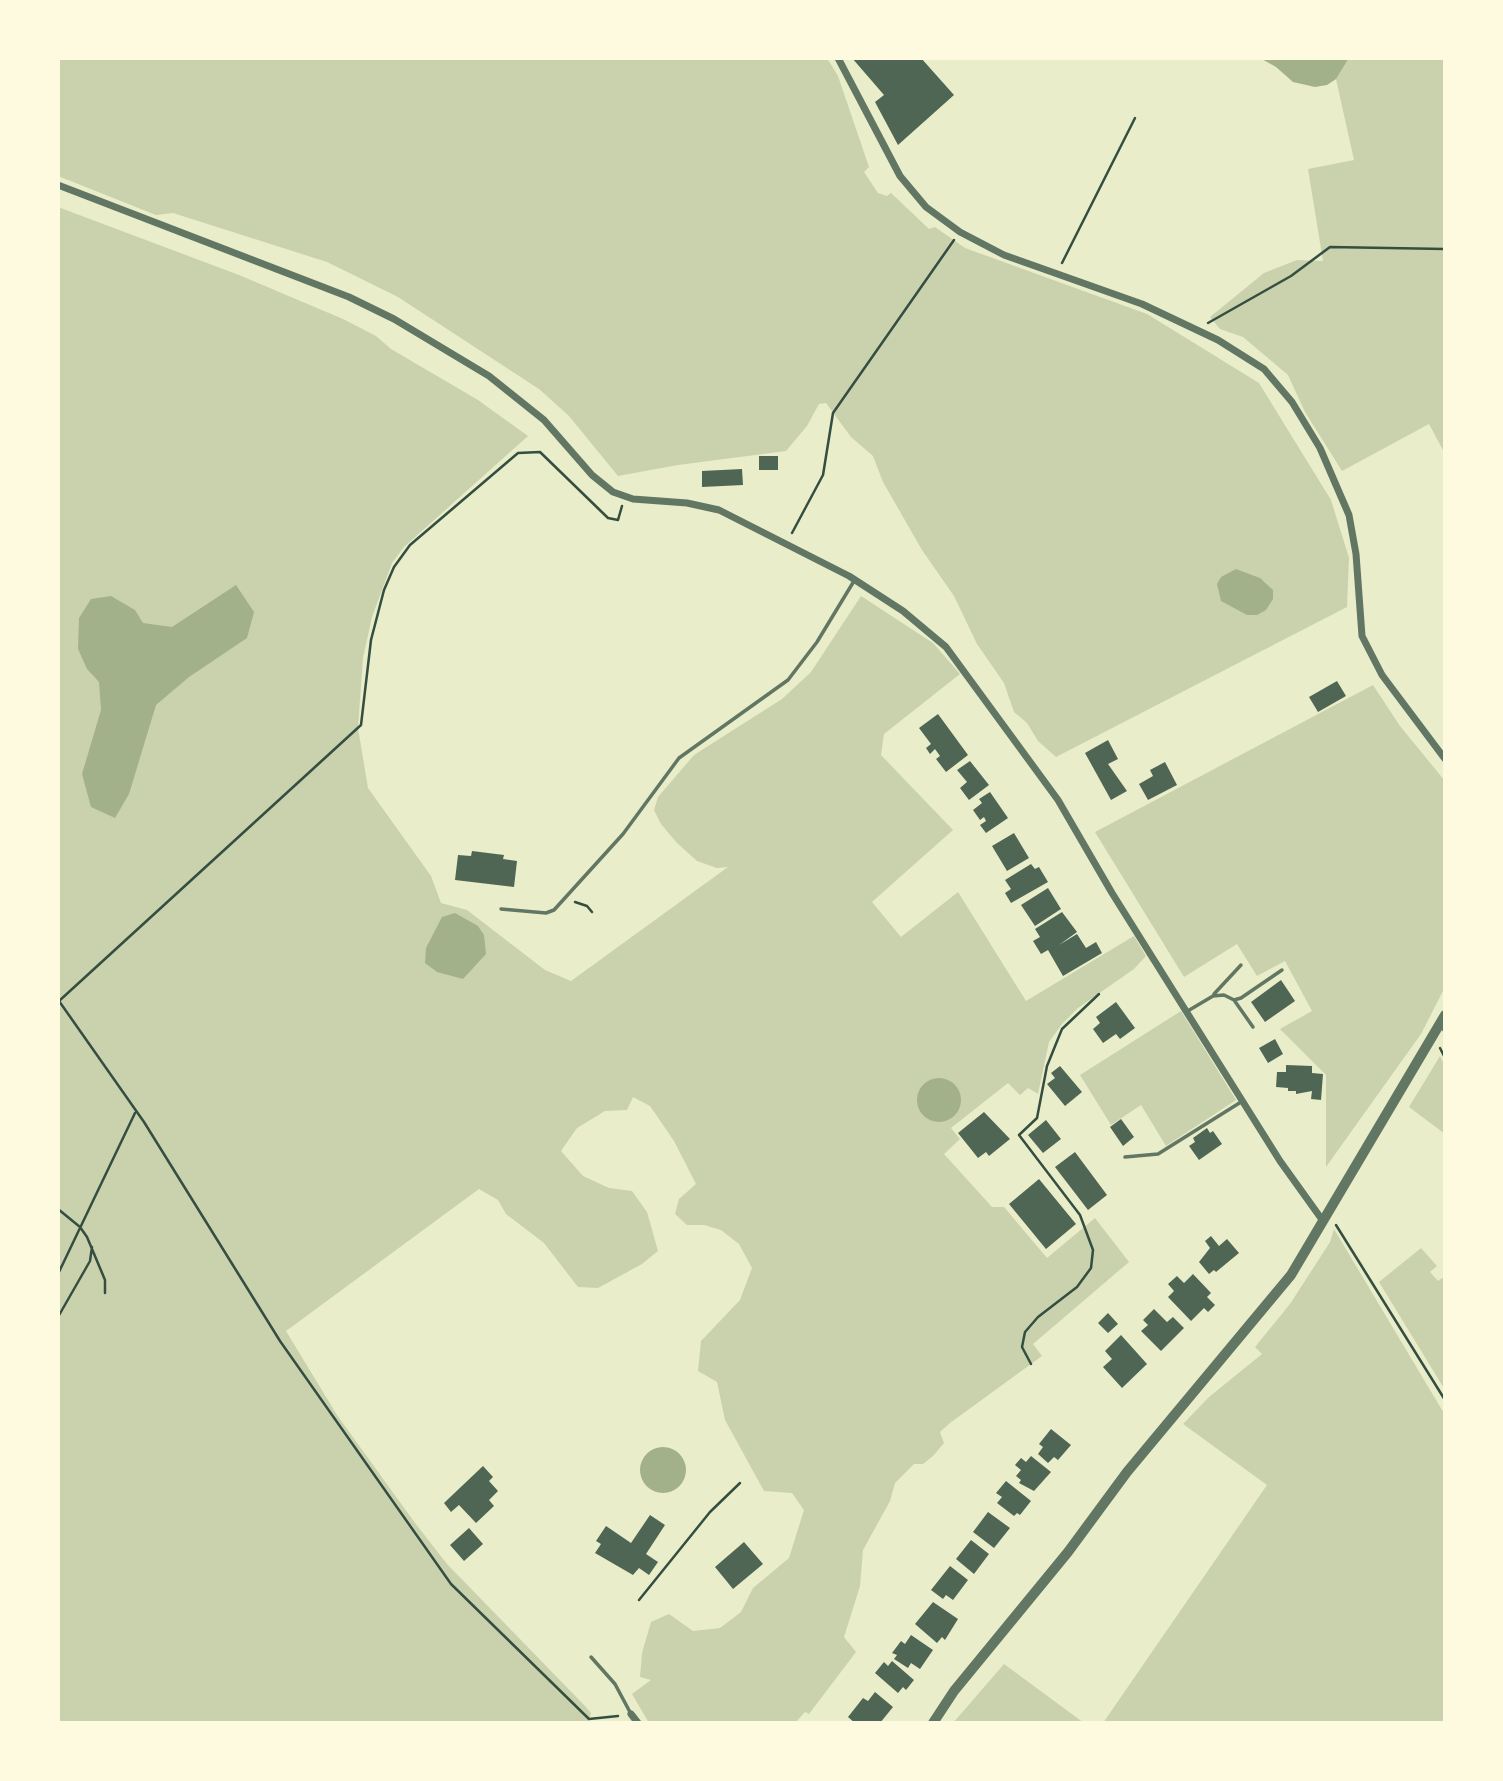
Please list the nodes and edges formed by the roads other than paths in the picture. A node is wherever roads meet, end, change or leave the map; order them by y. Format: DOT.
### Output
graph roads {
  1 [pos="838,58"];
  2 [pos="58,185"];
  3 [pos="855,580"];
  4 [pos="1445,759"];
  5 [pos="501,909"];
  6 [pos="1241,965"];
  7 [pos="1282,970"];
  8 [pos="1213,996"];
  9 [pos="1234,1000"];
  10 [pos="1186,1012"];
  11 [pos="1444,1024"];
  12 [pos="1253,1027"];
  13 [pos="1242,1101"];
  14 [pos="1125,1157"];
  15 [pos="1322,1221"];
  16 [pos="591,1657"];
  17 [pos="631,1714"];
  18 [pos="638,1723"];
  19 [pos="933,1723"];
  1 -- 4 [label="street"];
  2 -- 3 [label="street"];
  3 -- 5 [label="lane"];
  3 -- 10 [label="street"];
  6 -- 8 [label="lane"];
  7 -- 9 [label="lane"];
  8 -- 9 [label="lane"];
  8 -- 10 [label="lane"];
  9 -- 12 [label="lane"];
  10 -- 13 [label="street"];
  11 -- 15 [label="street"];
  13 -- 14 [label="lane"];
  13 -- 15 [label="street"];
  15 -- 19 [label="street"];
  16 -- 17 [label="lane"];
  17 -- 18 [label="street"];
}
